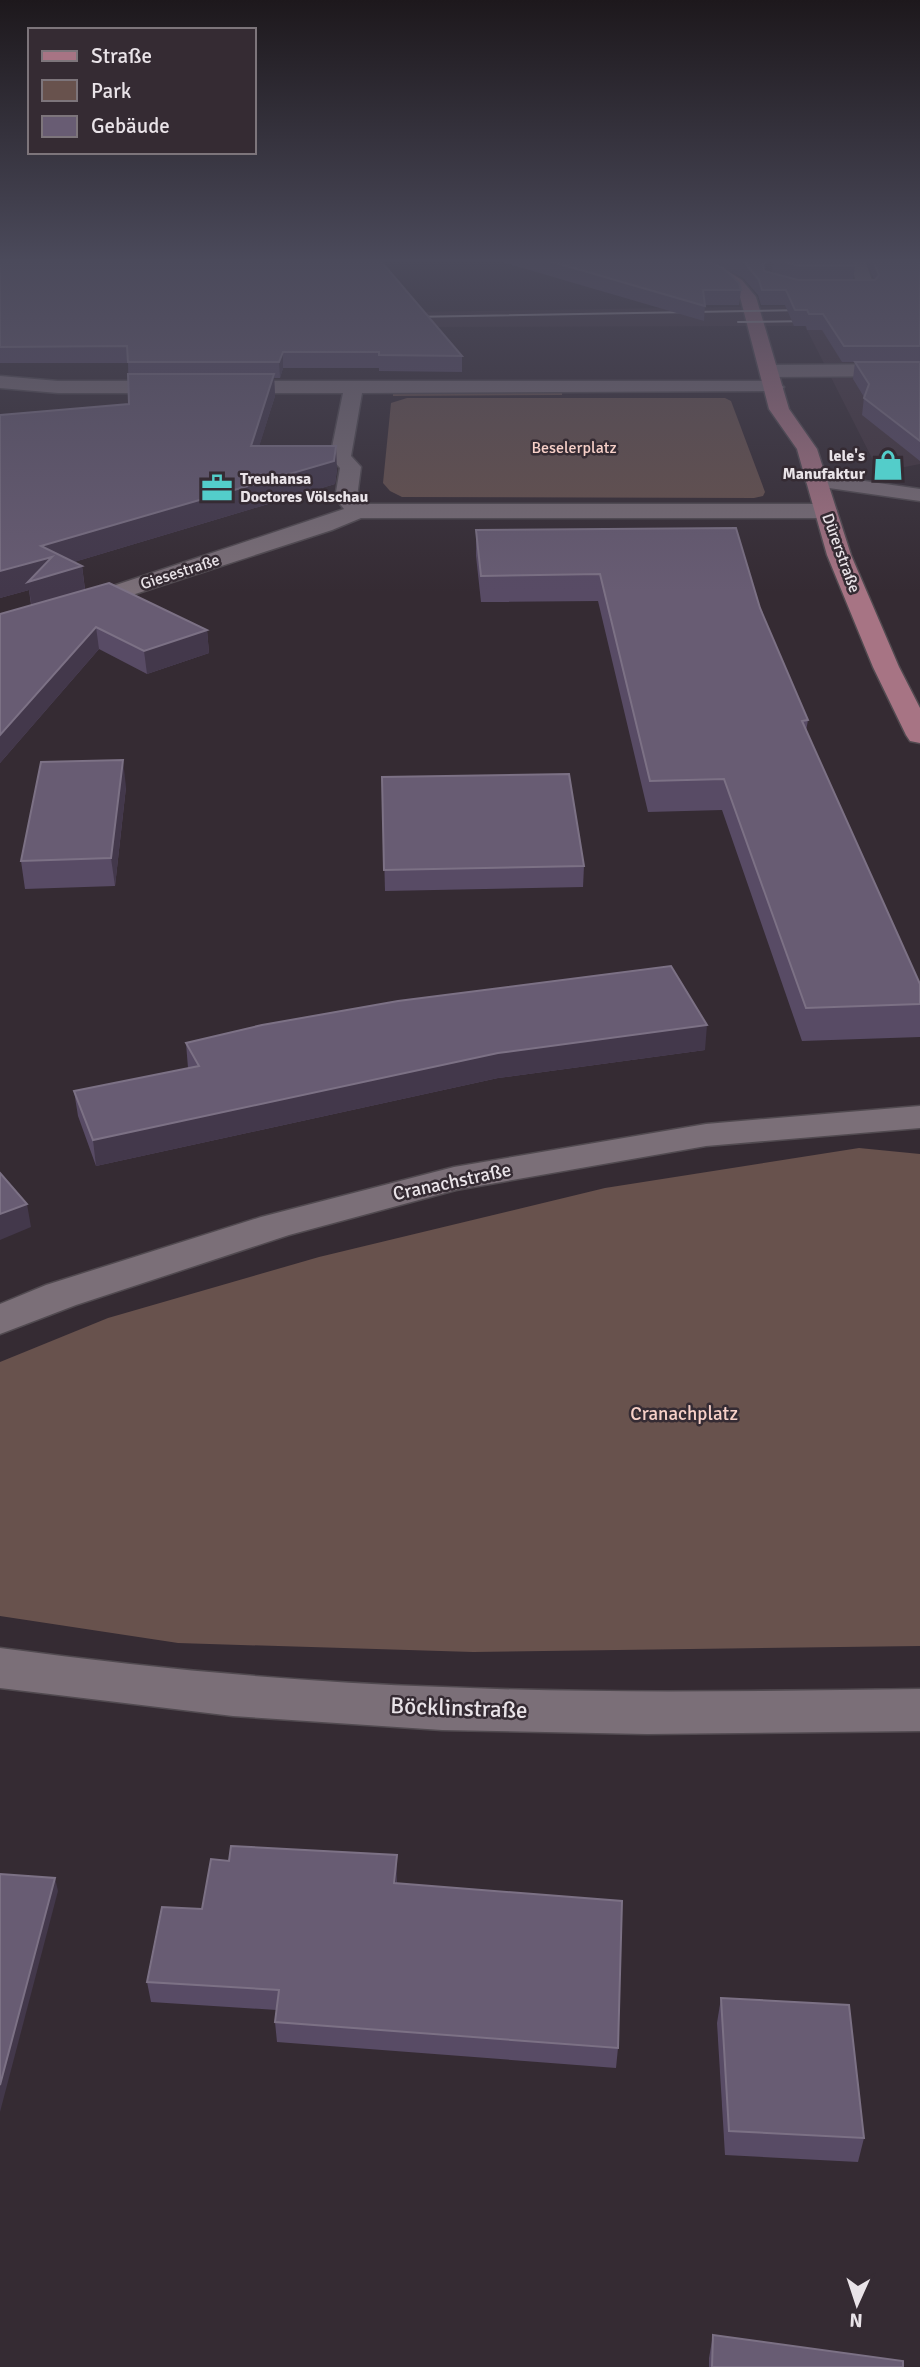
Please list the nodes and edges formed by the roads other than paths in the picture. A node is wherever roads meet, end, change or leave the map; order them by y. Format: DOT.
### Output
graph roads {
  1 [pos="769,370"];
  2 [pos="912,370"];
  3 [pos="771,379"];
  4 [pos="0,382"];
  5 [pos="354,386"];
  6 [pos="58,387"];
  7 [pos="0,396"];
  8 [pos="816,480"];
  9 [pos="920,495"];
  10 [pos="358,511"];
  11 [pos="826,511"];
  12 [pos="0,626"];
  13 [pos="920,735"];
  14 [pos="920,1117"];
  15 [pos="0,1320"];
  16 [pos="0,1668"];
  17 [pos="920,1710"];
  1 -- 3 [label="main road, Dürerstraße"];
  2 -- 3 [label="street"];
  3 -- 5 [label="street"];
  3 -- 8 [label="main road, Dürerstraße"];
  4 -- 6 [label="street"];
  5 -- 6 [label="street"];
  5 -- 10 [label="street"];
  6 -- 7 [label="street"];
  8 -- 9 [label="street"];
  8 -- 11 [label="main road, Dürerstraße"];
  10 -- 11 [label="street"];
  10 -- 12 [label="street, Giesestraße"];
  11 -- 13 [label="main road, Dürerstraße"];
  14 -- 15 [label="street, Cranachstraße"];
  16 -- 17 [label="street, Böcklinstraße"];
}
